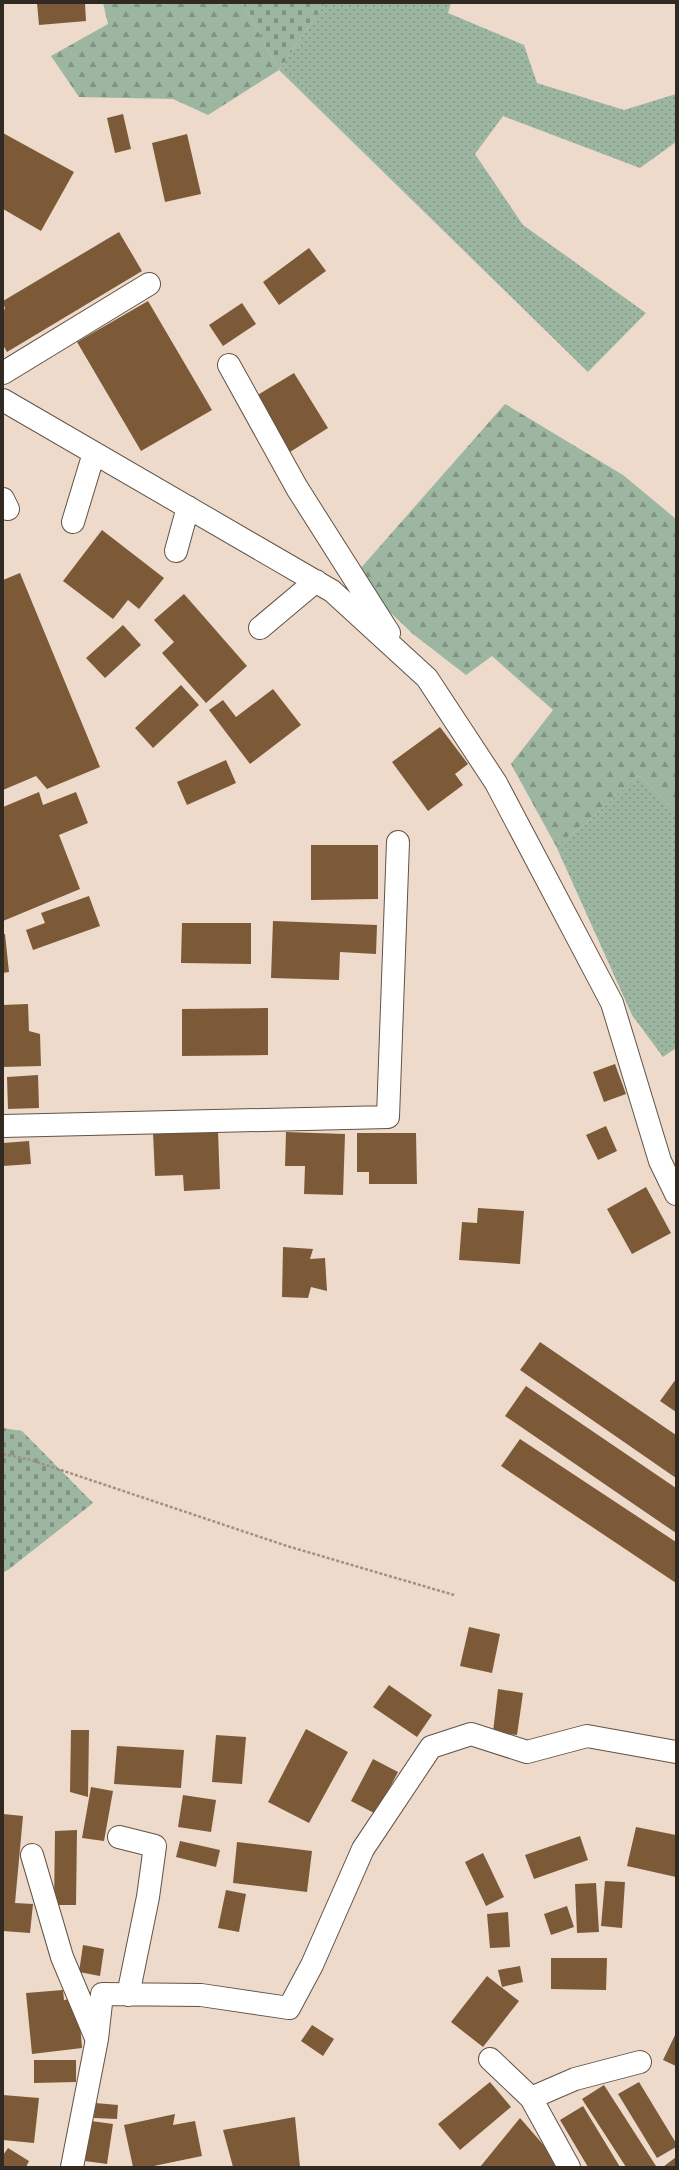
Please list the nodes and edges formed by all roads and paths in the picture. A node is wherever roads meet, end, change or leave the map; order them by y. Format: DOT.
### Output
graph roads {
  1 [pos="149,284"];
  2 [pos="229,365"];
  3 [pos="3,373"];
  4 [pos="3,400"];
  5 [pos="94,453"];
  6 [pos="188,507"];
  7 [pos="73,522"];
  8 [pos="176,551"];
  9 [pos="316,581"];
  10 [pos="260,628"];
  11 [pos="405,657"];
  12 [pos="398,842"];
  13 [pos="3,1126"];
  14 [pos="676,1194"];
  15 [pos="3,1454"];
  16 [pos="454,1595"];
  17 [pos="676,1752"];
  18 [pos="119,1837"];
  19 [pos="32,1855"];
  20 [pos="128,1995"];
  21 [pos="97,2039"];
  22 [pos="490,2059"];
  23 [pos="640,2062"];
  24 [pos="531,2098"];
  25 [pos="72,2167"];
  26 [pos="570,2167"];
  1 -- 3 [label="street"];
  2 -- 11 [label="street"];
  4 -- 5 [label="street"];
  5 -- 6 [label="street"];
  5 -- 7 [label="street"];
  6 -- 8 [label="street"];
  6 -- 9 [label="street"];
  9 -- 10 [label="street"];
  9 -- 11 [label="street"];
  11 -- 14 [label="street"];
  12 -- 13 [label="street"];
  15 -- 16 [label="path"];
  17 -- 20 [label="street"];
  18 -- 20 [label="street"];
  19 -- 21 [label="street"];
  20 -- 21 [label="street"];
  21 -- 25 [label="street"];
  22 -- 24 [label="street"];
  23 -- 24 [label="street"];
  24 -- 26 [label="street"];
}
